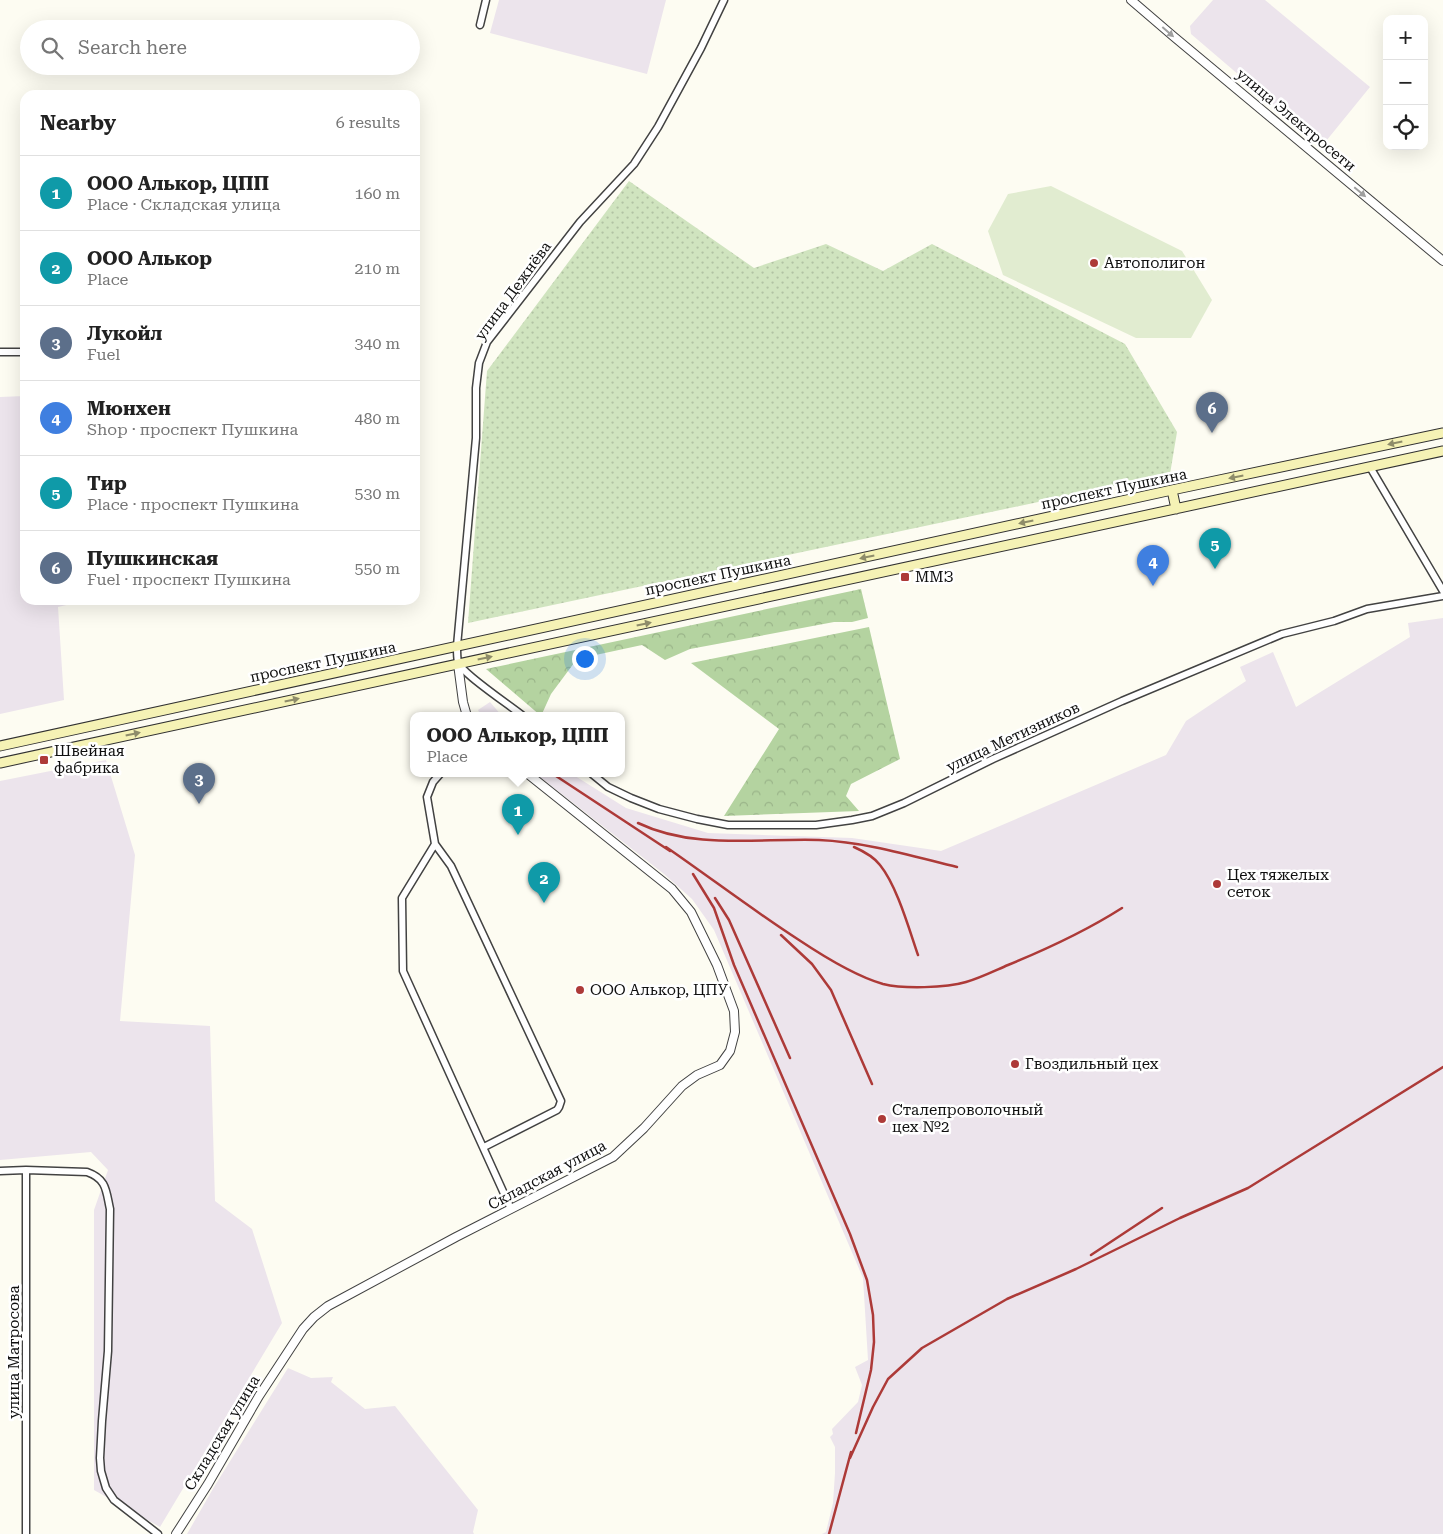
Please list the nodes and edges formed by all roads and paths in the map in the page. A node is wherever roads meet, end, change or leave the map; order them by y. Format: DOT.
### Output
graph roads {
  1 [pos="486,0"];
  2 [pos="724,0"];
  3 [pos="1131,0"];
  4 [pos="480,25"];
  5 [pos="1443,262"];
  6 [pos="0,352"];
  7 [pos="20,352"];
  8 [pos="1443,433"];
  9 [pos="1443,451"];
  10 [pos="1370,467"];
  11 [pos="1172,490"];
  12 [pos="1176,509"];
  13 [pos="1443,591"];
  14 [pos="1443,596"];
  15 [pos="457,646"];
  16 [pos="458,664"];
  17 [pos="466,712"];
  18 [pos="518,712"];
  19 [pos="0,746"];
  20 [pos="0,763"];
  21 [pos="437,777"];
  22 [pos="532,777"];
  23 [pos="596,777"];
  24 [pos="435,844"];
  25 [pos="484,1147"];
  26 [pos="26,1170"];
  27 [pos="0,1171"];
  28 [pos="511,1209"];
  29 [pos="26,1534"];
  30 [pos="158,1534"];
  31 [pos="176,1534"];
  1 -- 4 [label="street"];
  2 -- 15 [label="street, улица Дежнёва"];
  3 -- 5 [label="street, улица Электросети, one-way"];
  6 -- 7 [label="street"];
  8 -- 11 [label="main road, проспект Пушкина, one-way"];
  9 -- 10 [label="main road, проспект Пушкина"];
  10 -- 12 [label="main road, проспект Пушкина"];
  10 -- 13 [label="street"];
  11 -- 12 [label="main road"];
  11 -- 15 [label="main road, проспект Пушкина, one-way"];
  16 -- 12 [label="main road, проспект Пушкина, one-way"];
  14 -- 23 [label="street, улица Метизников"];
  15 -- 16 [label="street, улица Дежнёва"];
  15 -- 19 [label="main road, проспект Пушкина"];
  16 -- 17 [label="street"];
  16 -- 18 [label="street"];
  20 -- 16 [label="main road, проспект Пушкина, one-way"];
  21 -- 24 [label="street"];
  22 -- 28 [label="street, Складская улица"];
  24 -- 25 [label="street"];
  24 -- 25 [label="street"];
  25 -- 28 [label="street"];
  26 -- 27 [label="street"];
  26 -- 29 [label="street, улица Матросова"];
  26 -- 30 [label="street"];
  28 -- 31 [label="street, Складская улица"];
}
